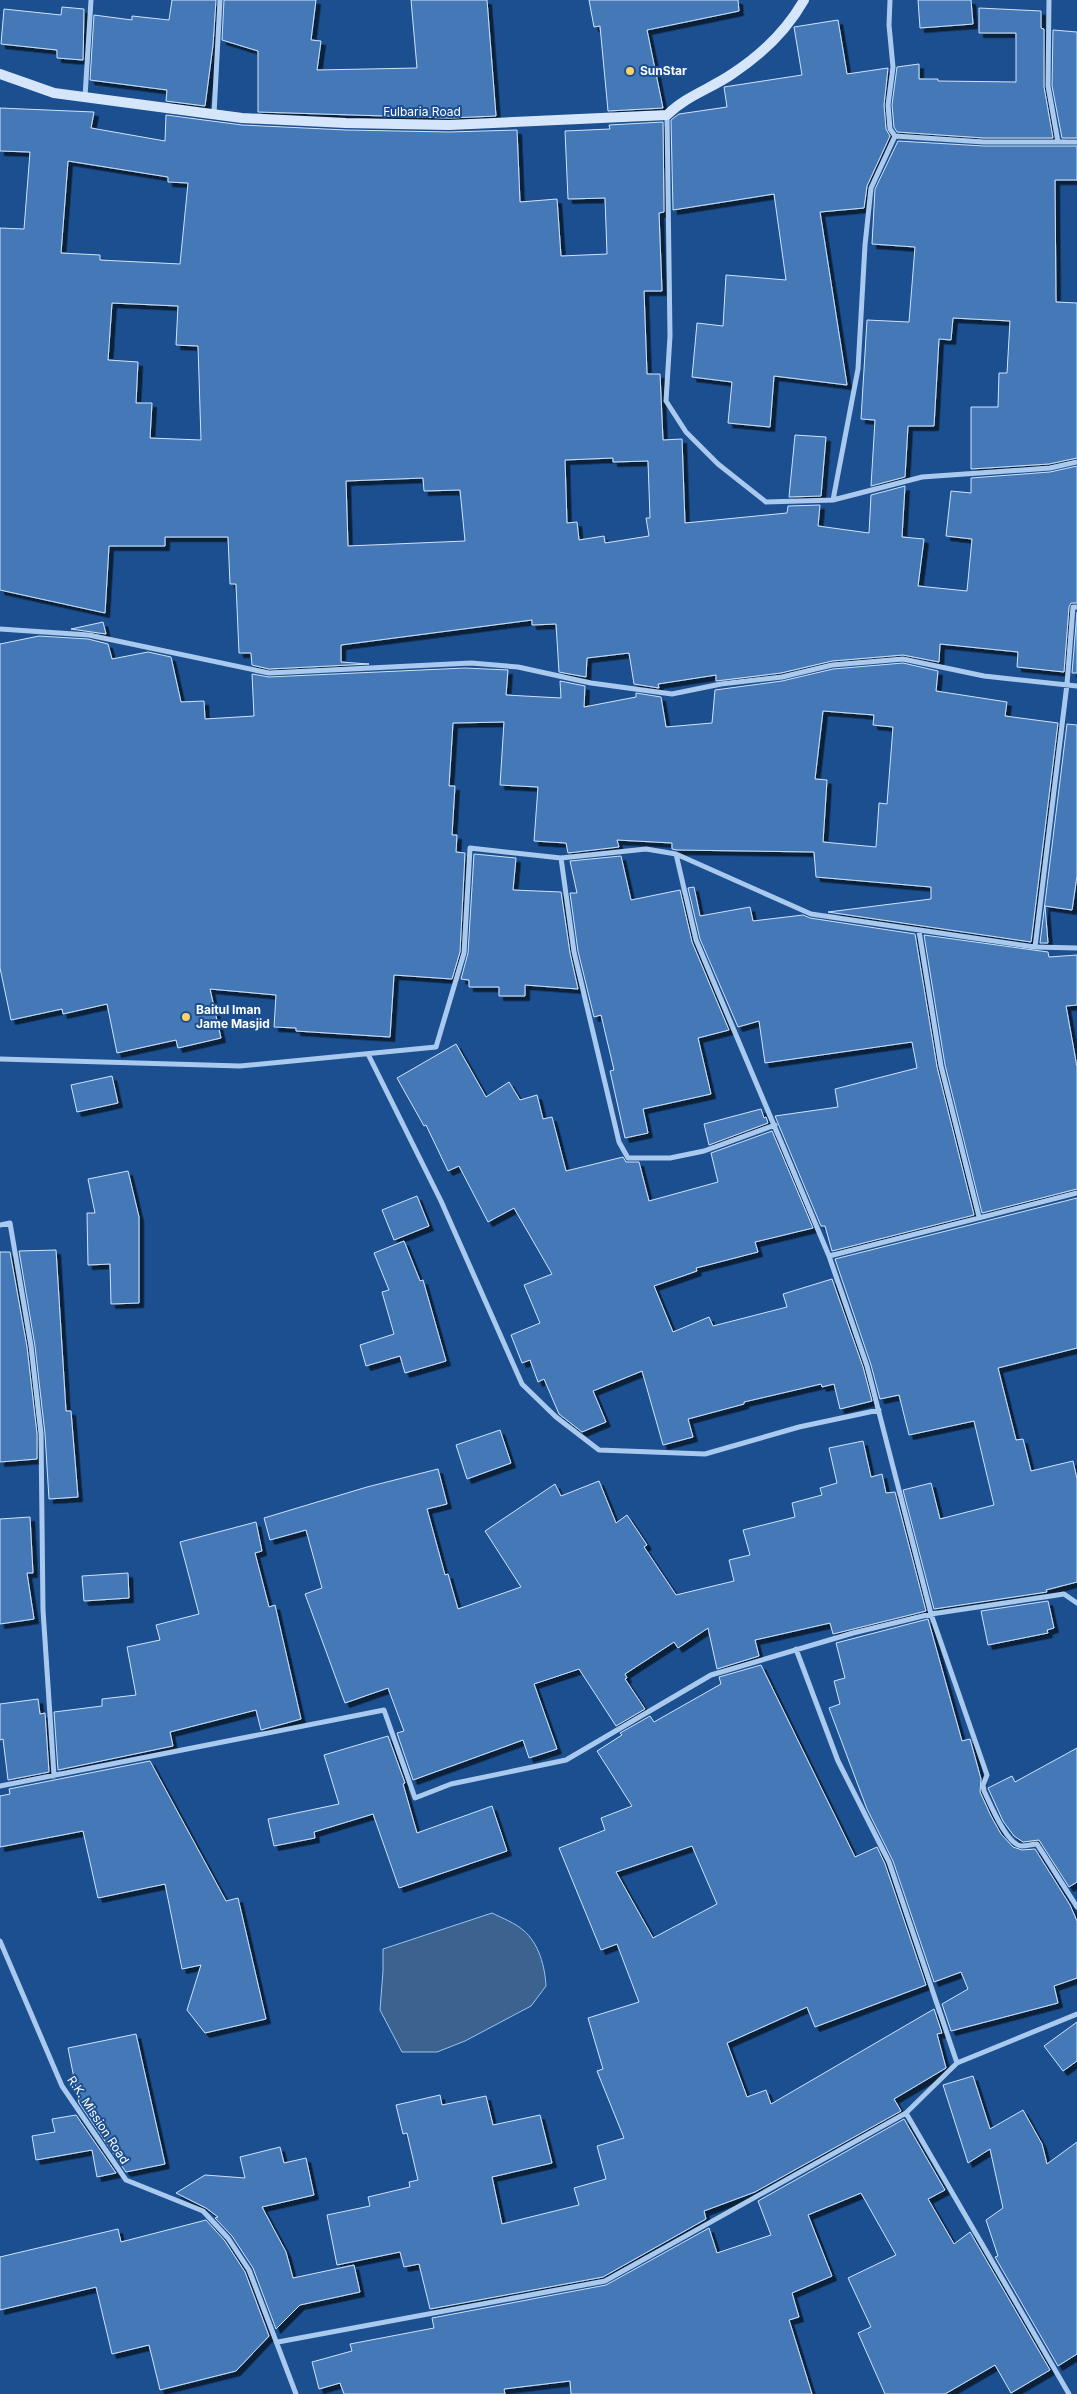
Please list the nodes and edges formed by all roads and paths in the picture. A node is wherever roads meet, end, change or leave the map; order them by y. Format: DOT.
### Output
graph roads {
  1 [pos="91,0"];
  2 [pos="220,0"];
  3 [pos="804,0"];
  4 [pos="890,0"];
  5 [pos="1049,0"];
  6 [pos="0,74"];
  7 [pos="85,97"];
  8 [pos="214,115"];
  9 [pos="667,115"];
  10 [pos="896,136"];
  11 [pos="1058,142"];
  12 [pos="1077,142"];
  13 [pos="1077,462"];
  14 [pos="833,500"];
  15 [pos="1077,607"];
  16 [pos="0,629"];
  17 [pos="1067,684"];
  18 [pos="1077,686"];
  19 [pos="676,854"];
  20 [pos="560,858"];
  21 [pos="919,931"];
  22 [pos="1035,948"];
  23 [pos="1077,948"];
  24 [pos="368,1054"];
  25 [pos="0,1059"];
  26 [pos="775,1125"];
  27 [pos="1077,1194"];
  28 [pos="979,1217"];
  29 [pos="0,1225"];
  30 [pos="829,1256"];
  31 [pos="879,1410"];
  32 [pos="1077,1603"];
  33 [pos="931,1614"];
  34 [pos="796,1649"];
  35 [pos="54,1776"];
  36 [pos="0,1786"];
  37 [pos="1077,1907"];
  38 [pos="0,1941"];
  39 [pos="1077,2014"];
  40 [pos="957,2063"];
  41 [pos="906,2113"];
  42 [pos="278,2342"];
  43 [pos="296,2394"];
  44 [pos="1069,2394"];
  1 -- 7 [label="street"];
  2 -- 8 [label="street"];
  3 -- 9 [label="main road"];
  4 -- 10 [label="street"];
  5 -- 11 [label="street"];
  6 -- 7 [label="main road, Fulbaria Road"];
  7 -- 8 [label="main road, Fulbaria Road"];
  8 -- 9 [label="main road, Fulbaria Road"];
  9 -- 14 [label="street"];
  10 -- 11 [label="street"];
  10 -- 14 [label="street"];
  11 -- 12 [label="street"];
  13 -- 14 [label="street"];
  15 -- 17 [label="street"];
  16 -- 17 [label="street"];
  17 -- 18 [label="street"];
  17 -- 22 [label="street"];
  19 -- 20 [label="street"];
  19 -- 21 [label="street"];
  19 -- 26 [label="street"];
  20 -- 24 [label="street"];
  20 -- 26 [label="street"];
  21 -- 22 [label="street"];
  21 -- 28 [label="street"];
  22 -- 23 [label="street"];
  24 -- 25 [label="street"];
  24 -- 31 [label="street"];
  26 -- 30 [label="street"];
  27 -- 28 [label="street"];
  28 -- 30 [label="street"];
  29 -- 35 [label="street"];
  30 -- 31 [label="street"];
  31 -- 33 [label="street"];
  32 -- 33 [label="street"];
  33 -- 34 [label="street"];
  33 -- 37 [label="street"];
  34 -- 35 [label="street"];
  34 -- 40 [label="street"];
  35 -- 36 [label="street"];
  38 -- 42 [label="street, R.K. Mission Road"];
  39 -- 40 [label="street"];
  40 -- 41 [label="street"];
  41 -- 42 [label="street"];
  41 -- 44 [label="street"];
  42 -- 43 [label="street, R.K. Mission Road"];
}
